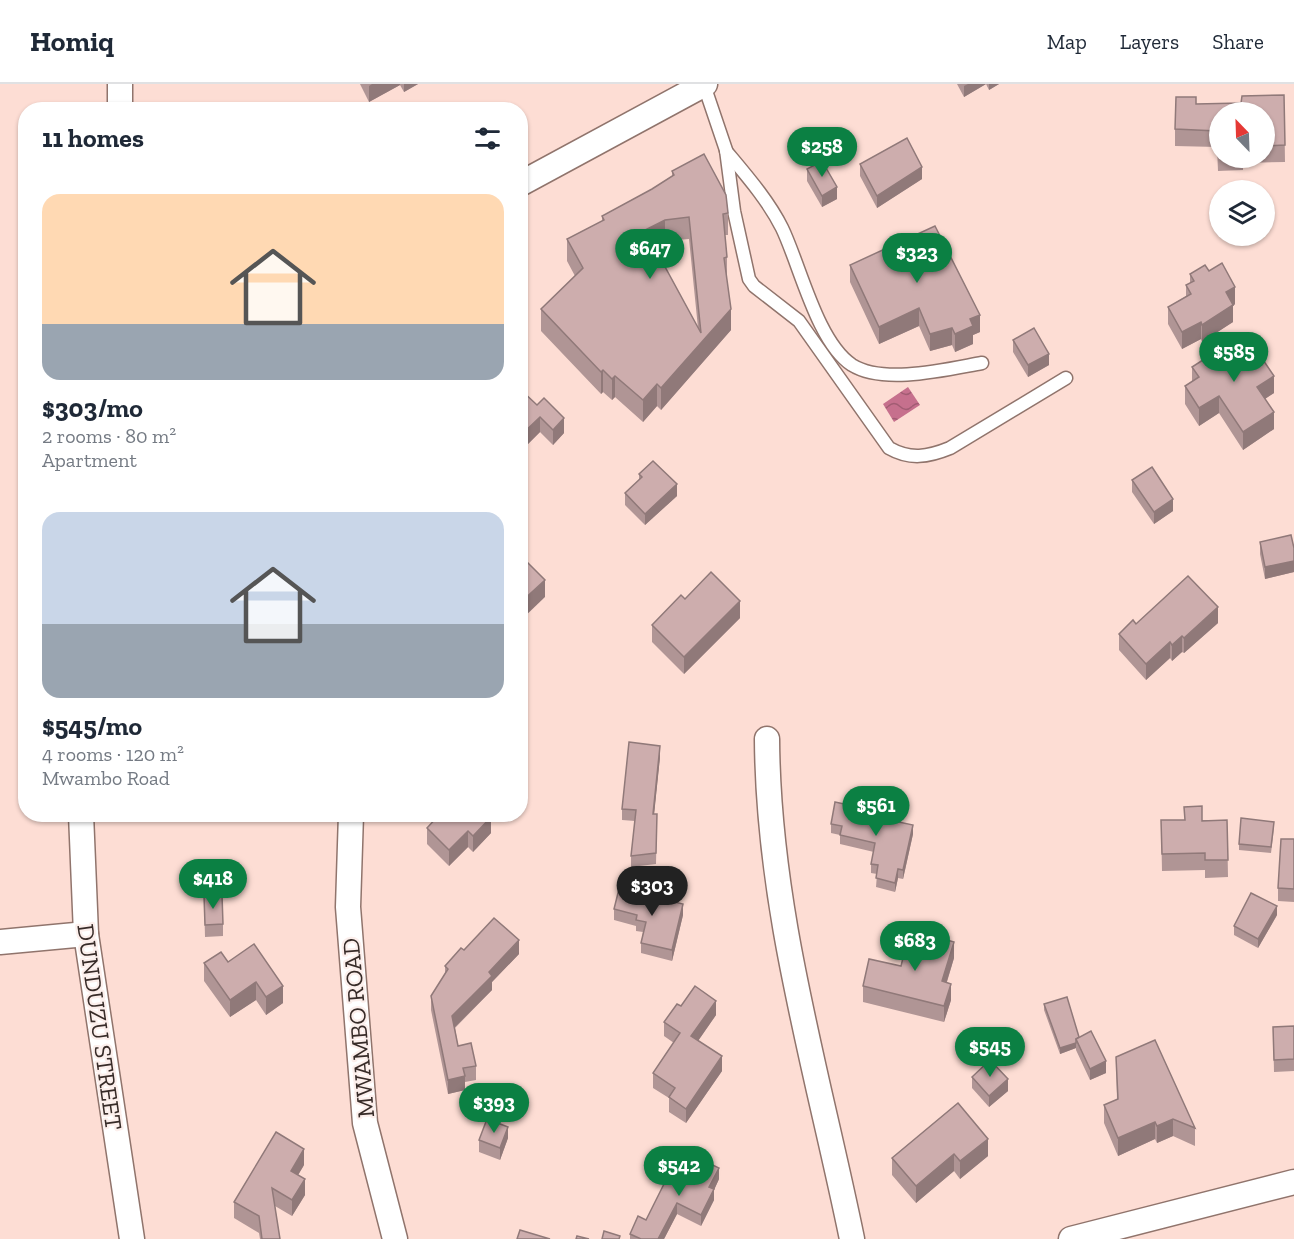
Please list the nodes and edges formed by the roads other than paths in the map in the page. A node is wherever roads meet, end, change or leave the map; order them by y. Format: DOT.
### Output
graph roads {
  1 [pos="120,84"];
  2 [pos="705,84"];
  3 [pos="120,102"];
  4 [pos="726,150"];
  5 [pos="528,180"];
  6 [pos="982,363"];
  7 [pos="1066,378"];
  8 [pos="767,739"];
  9 [pos="81,822"];
  10 [pos="351,822"];
  11 [pos="86,934"];
  12 [pos="0,942"];
  13 [pos="1294,1182"];
  14 [pos="132,1239"];
  15 [pos="395,1239"];
  16 [pos="852,1239"];
  17 [pos="1071,1239"];
  1 -- 3 [label="street"];
  2 -- 4 [label="lane"];
  2 -- 5 [label="street"];
  4 -- 6 [label="lane"];
  4 -- 7 [label="lane"];
  8 -- 16 [label="street"];
  9 -- 11 [label="street, DUNDUZU STREET"];
  10 -- 15 [label="street, MWAMBO ROAD"];
  11 -- 12 [label="street"];
  11 -- 14 [label="street, DUNDUZU STREET"];
  13 -- 17 [label="street"];
}
